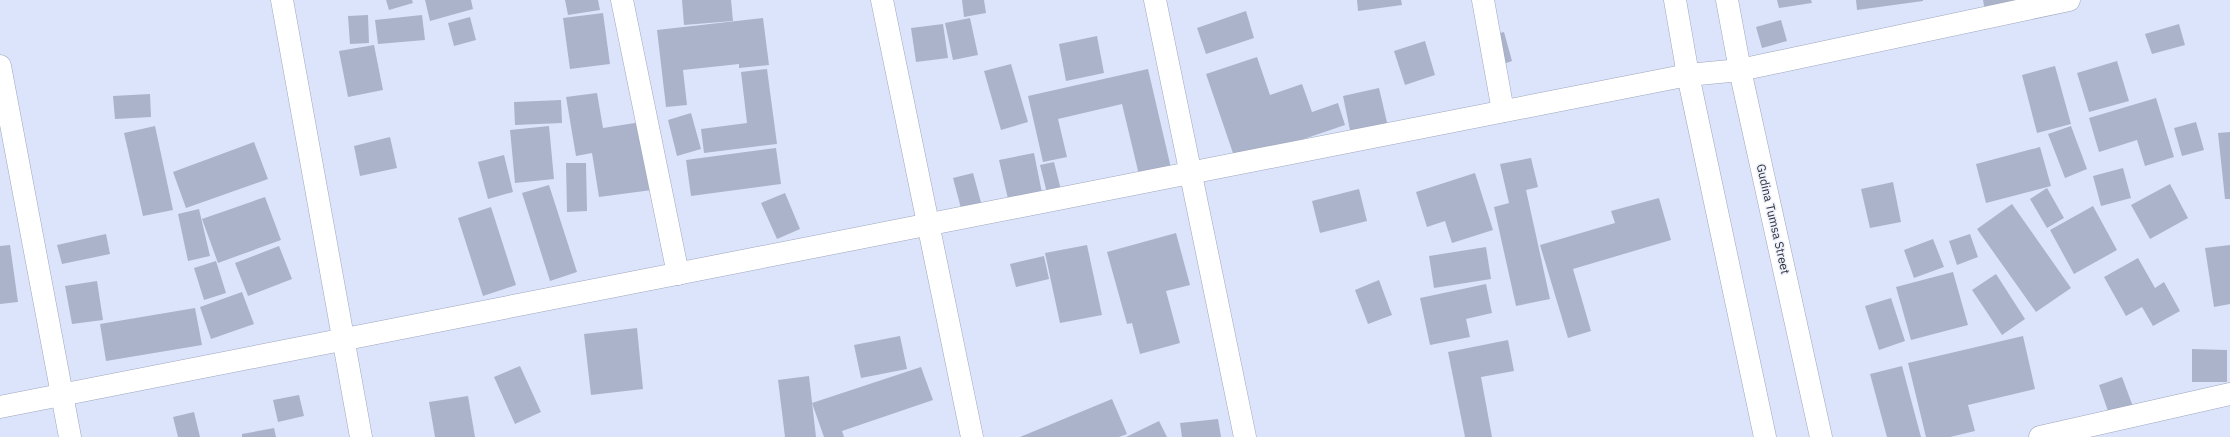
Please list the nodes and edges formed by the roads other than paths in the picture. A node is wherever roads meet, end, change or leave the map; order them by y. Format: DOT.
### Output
graph roads {
  1 [pos="282,0"];
  2 [pos="622,0"];
  3 [pos="882,0"];
  4 [pos="1155,0"];
  5 [pos="1483,0"];
  6 [pos="1675,0"];
  7 [pos="1728,0"];
  8 [pos="2069,0"];
  9 [pos="0,66"];
  10 [pos="1740,70"];
  11 [pos="1688,75"];
  12 [pos="1503,111"];
  13 [pos="1191,173"];
  14 [pos="928,224"];
  15 [pos="678,274"];
  16 [pos="343,340"];
  17 [pos="2230,394"];
  18 [pos="62,395"];
  19 [pos="0,407"];
  20 [pos="70,437"];
  21 [pos="361,437"];
  22 [pos="972,437"];
  23 [pos="1245,437"];
  24 [pos="1765,437"];
  25 [pos="1821,437"];
  26 [pos="2040,437"];
  1 -- 16 [label="street"];
  2 -- 15 [label="street"];
  3 -- 14 [label="street"];
  4 -- 13 [label="street"];
  5 -- 12 [label="street"];
  6 -- 11 [label="street"];
  7 -- 10 [label="street, Gudina Tumsa Street"];
  8 -- 10 [label="street"];
  9 -- 18 [label="street"];
  10 -- 11 [label="street"];
  10 -- 25 [label="street, Gudina Tumsa Street"];
  11 -- 12 [label="street"];
  11 -- 24 [label="street"];
  12 -- 13 [label="street"];
  13 -- 14 [label="street"];
  13 -- 23 [label="street"];
  14 -- 15 [label="street"];
  14 -- 22 [label="street"];
  15 -- 16 [label="street"];
  16 -- 18 [label="street"];
  16 -- 21 [label="street"];
  17 -- 26 [label="street"];
  18 -- 19 [label="street"];
  18 -- 20 [label="street"];
}
